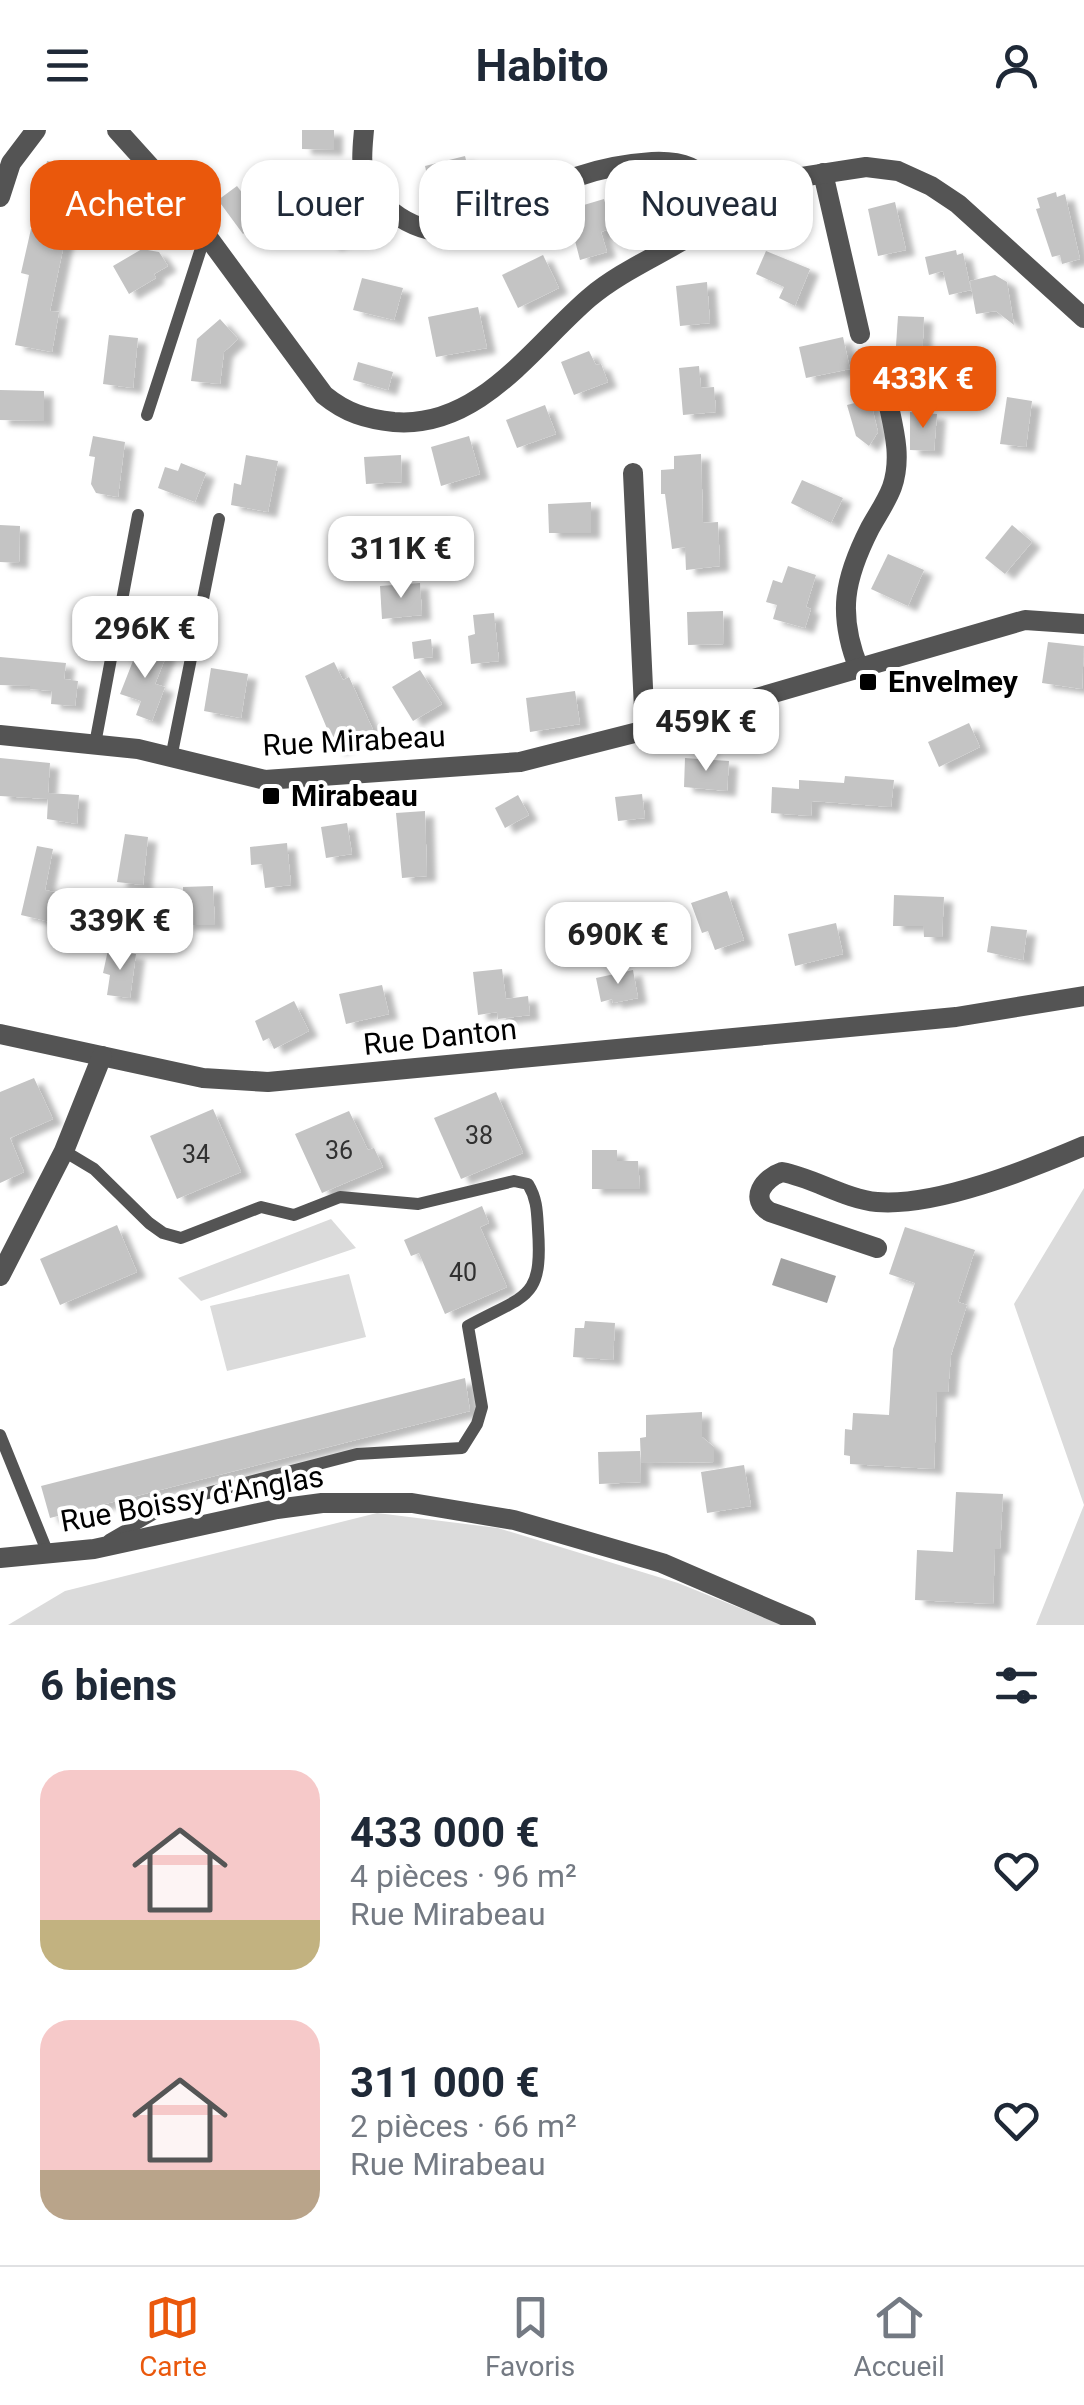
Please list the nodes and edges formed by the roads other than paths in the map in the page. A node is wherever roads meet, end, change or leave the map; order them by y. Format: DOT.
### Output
graph roads {
  1 [pos="36,130"];
  2 [pos="117,130"];
  3 [pos="364,130"];
  4 [pos="144,160"];
  5 [pos="605,167"];
  6 [pos="823,173"];
  7 [pos="813,175"];
  8 [pos="0,197"];
  9 [pos="200,250"];
  10 [pos="218,250"];
  11 [pos="667,250"];
  12 [pos="1084,318"];
  13 [pos="860,334"];
  14 [pos="888,402"];
  15 [pos="147,415"];
  16 [pos="634,473"];
  17 [pos="138,515"];
  18 [pos="220,519"];
  19 [pos="1084,624"];
  20 [pos="859,669"];
  21 [pos="650,729"];
  22 [pos="0,736"];
  23 [pos="95,744"];
  24 [pos="171,758"];
  25 [pos="1084,996"];
  26 [pos="0,1034"];
  27 [pos="102,1056"];
  28 [pos="1084,1146"];
  29 [pos="64,1151"];
  30 [pos="876,1248"];
  31 [pos="0,1276"];
  32 [pos="0,1435"];
  33 [pos="94,1549"];
  34 [pos="49,1556"];
  35 [pos="1,1562"];
  36 [pos="806,1625"];
  1 -- 8 [label="street"];
  2 -- 4 [label="street"];
  3 -- 5 [label="street"];
  6 -- 7 [label="street"];
  6 -- 12 [label="street"];
  6 -- 13 [label="street"];
  9 -- 15 [label="lane"];
  10 -- 11 [label="street"];
  14 -- 20 [label="street"];
  16 -- 21 [label="street"];
  17 -- 23 [label="lane"];
  18 -- 24 [label="lane"];
  19 -- 20 [label="street, Rue Mirabeau"];
  20 -- 21 [label="street, Rue Mirabeau"];
  21 -- 24 [label="street, Rue Mirabeau"];
  22 -- 23 [label="street, Rue Mirabeau"];
  23 -- 24 [label="street, Rue Mirabeau"];
  25 -- 27 [label="street, Rue Danton"];
  26 -- 27 [label="street, Rue Danton"];
  27 -- 29 [label="street"];
  28 -- 30 [label="street"];
  29 -- 31 [label="street"];
  29 -- 33 [label="lane"];
  32 -- 34 [label="lane, Rue Boissy d'Anglas"];
  33 -- 34 [label="street, Rue Boissy d'Anglas"];
  33 -- 36 [label="street, Rue Boissy d'Anglas"];
  34 -- 35 [label="street, Rue Boissy d'Anglas"];
}
